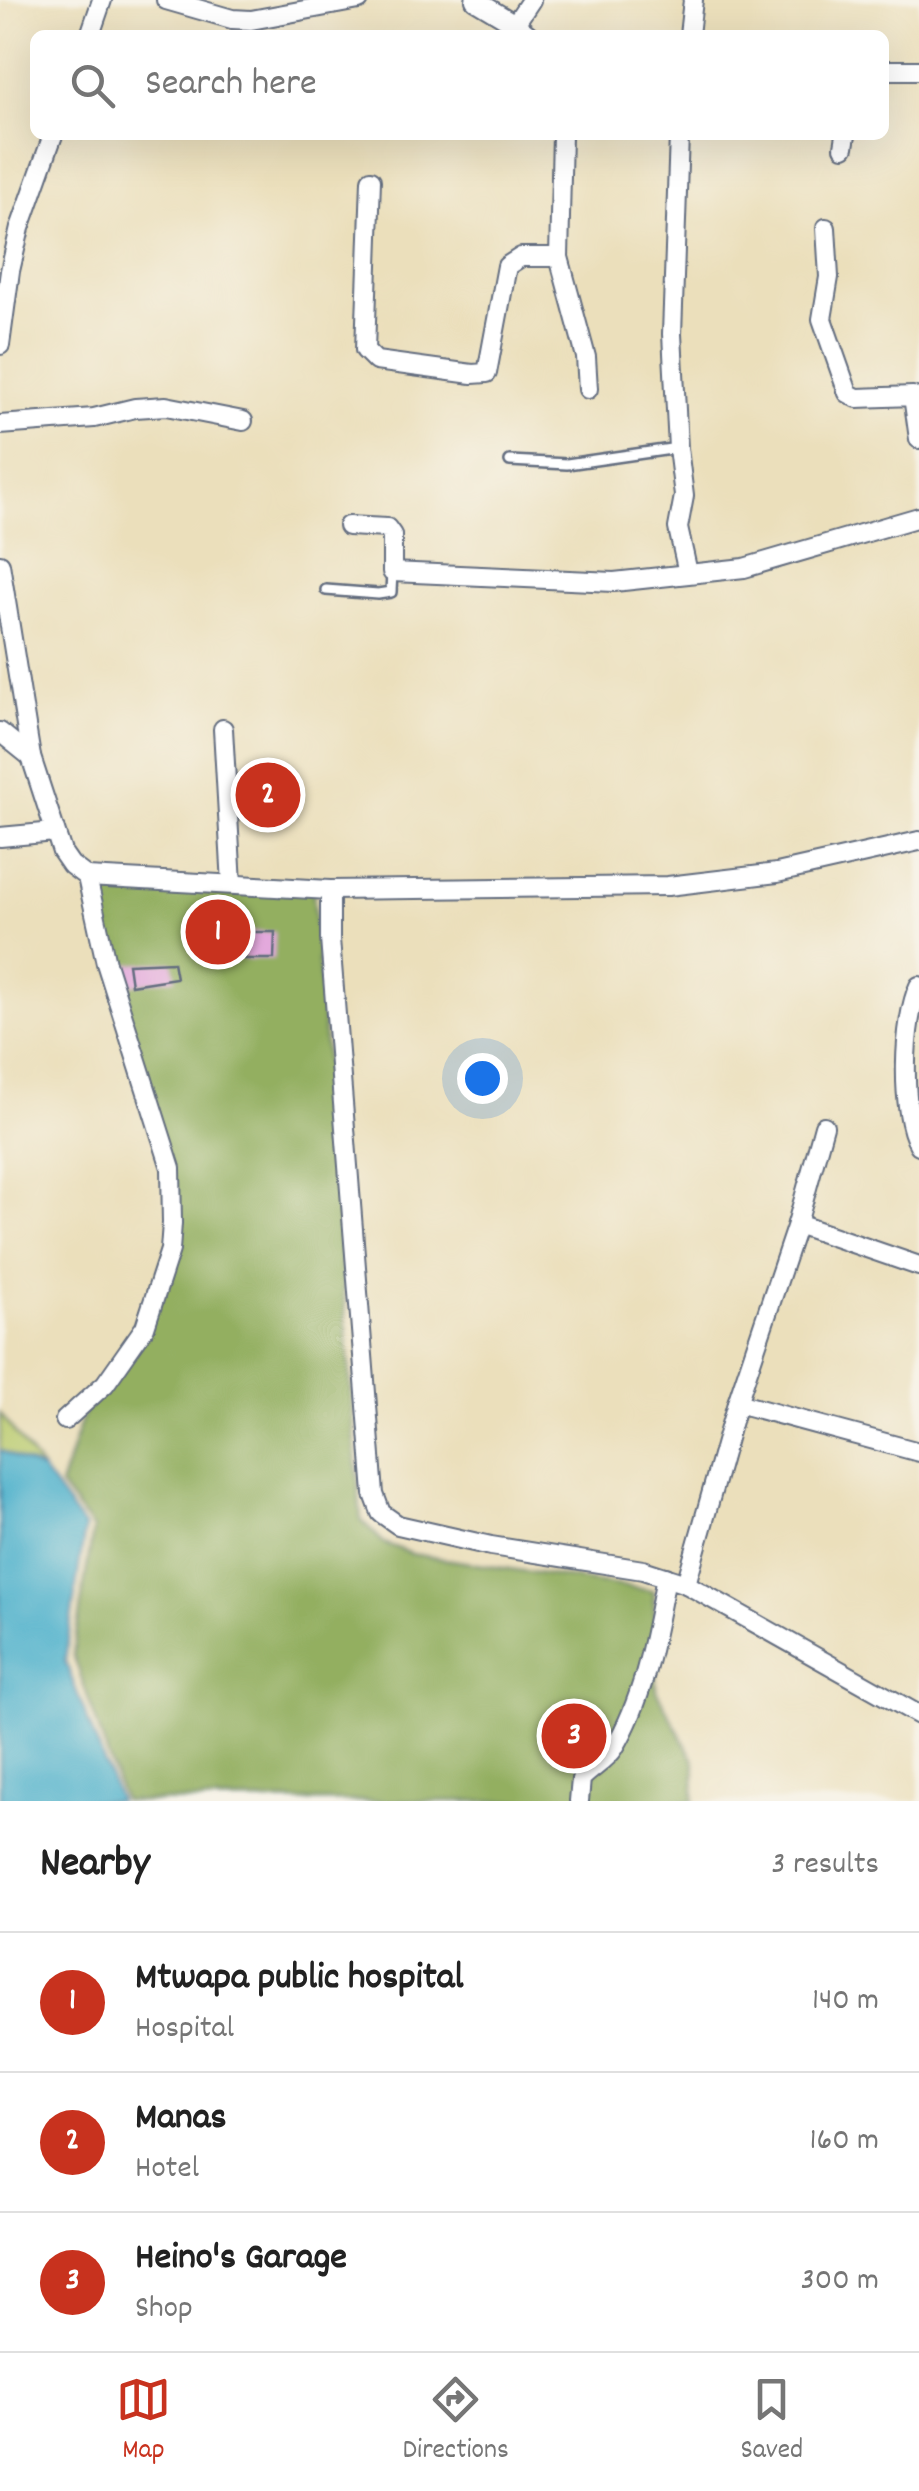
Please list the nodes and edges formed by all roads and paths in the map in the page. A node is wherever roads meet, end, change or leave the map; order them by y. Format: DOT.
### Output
graph roads {
  1 [pos="102,0"];
  2 [pos="166,0"];
  3 [pos="359,0"];
  4 [pos="476,0"];
  5 [pos="531,0"];
  6 [pos="693,0"];
  7 [pos="92,30"];
  8 [pos="522,30"];
  9 [pos="690,30"];
  10 [pos="889,70"];
  11 [pos="919,70"];
  12 [pos="51,140"];
  13 [pos="562,140"];
  14 [pos="679,140"];
  15 [pos="371,180"];
  16 [pos="826,228"];
  17 [pos="559,257"];
  18 [pos="5,270"];
  19 [pos="0,345"];
  20 [pos="588,389"];
  21 [pos="916,396"];
  22 [pos="242,421"];
  23 [pos="0,425"];
  24 [pos="919,439"];
  25 [pos="678,448"];
  26 [pos="510,461"];
  27 [pos="919,517"];
  28 [pos="348,526"];
  29 [pos="0,564"];
  30 [pos="392,572"];
  31 [pos="688,574"];
  32 [pos="326,590"];
  33 [pos="223,728"];
  34 [pos="0,732"];
  35 [pos="30,757"];
  36 [pos="54,832"];
  37 [pos="0,837"];
  38 [pos="919,842"];
  39 [pos="87,877"];
  40 [pos="232,884"];
  41 [pos="330,890"];
  42 [pos="919,986"];
  43 [pos="824,1126"];
  44 [pos="919,1144"];
  45 [pos="797,1224"];
  46 [pos="919,1266"];
  47 [pos="736,1403"];
  48 [pos="66,1420"];
  49 [pos="919,1452"];
  50 [pos="666,1577"];
  51 [pos="686,1584"];
  52 [pos="919,1714"];
  53 [pos="579,1801"];
  1 -- 7 [label="street"];
  2 -- 3 [label="street"];
  4 -- 8 [label="street"];
  5 -- 8 [label="street"];
  6 -- 9 [label="street"];
  10 -- 11 [label="street"];
  12 -- 18 [label="street"];
  13 -- 17 [label="street"];
  14 -- 25 [label="street"];
  15 -- 17 [label="street"];
  16 -- 21 [label="street"];
  17 -- 20 [label="street"];
  18 -- 19 [label="street"];
  21 -- 24 [label="street"];
  22 -- 23 [label="street"];
  25 -- 26 [label="lane"];
  25 -- 31 [label="street"];
  27 -- 31 [label="street"];
  28 -- 30 [label="street"];
  29 -- 35 [label="street"];
  30 -- 31 [label="street"];
  30 -- 32 [label="lane"];
  33 -- 40 [label="street"];
  34 -- 35 [label="street"];
  35 -- 36 [label="street"];
  36 -- 37 [label="street"];
  36 -- 39 [label="street"];
  38 -- 41 [label="street"];
  39 -- 40 [label="street"];
  39 -- 48 [label="street"];
  40 -- 41 [label="street"];
  41 -- 50 [label="street"];
  42 -- 44 [label="street"];
  43 -- 45 [label="street"];
  45 -- 46 [label="street"];
  45 -- 47 [label="street"];
  47 -- 49 [label="street"];
  47 -- 51 [label="street"];
  50 -- 51 [label="street"];
  50 -- 53 [label="street"];
  51 -- 52 [label="street"];
}
